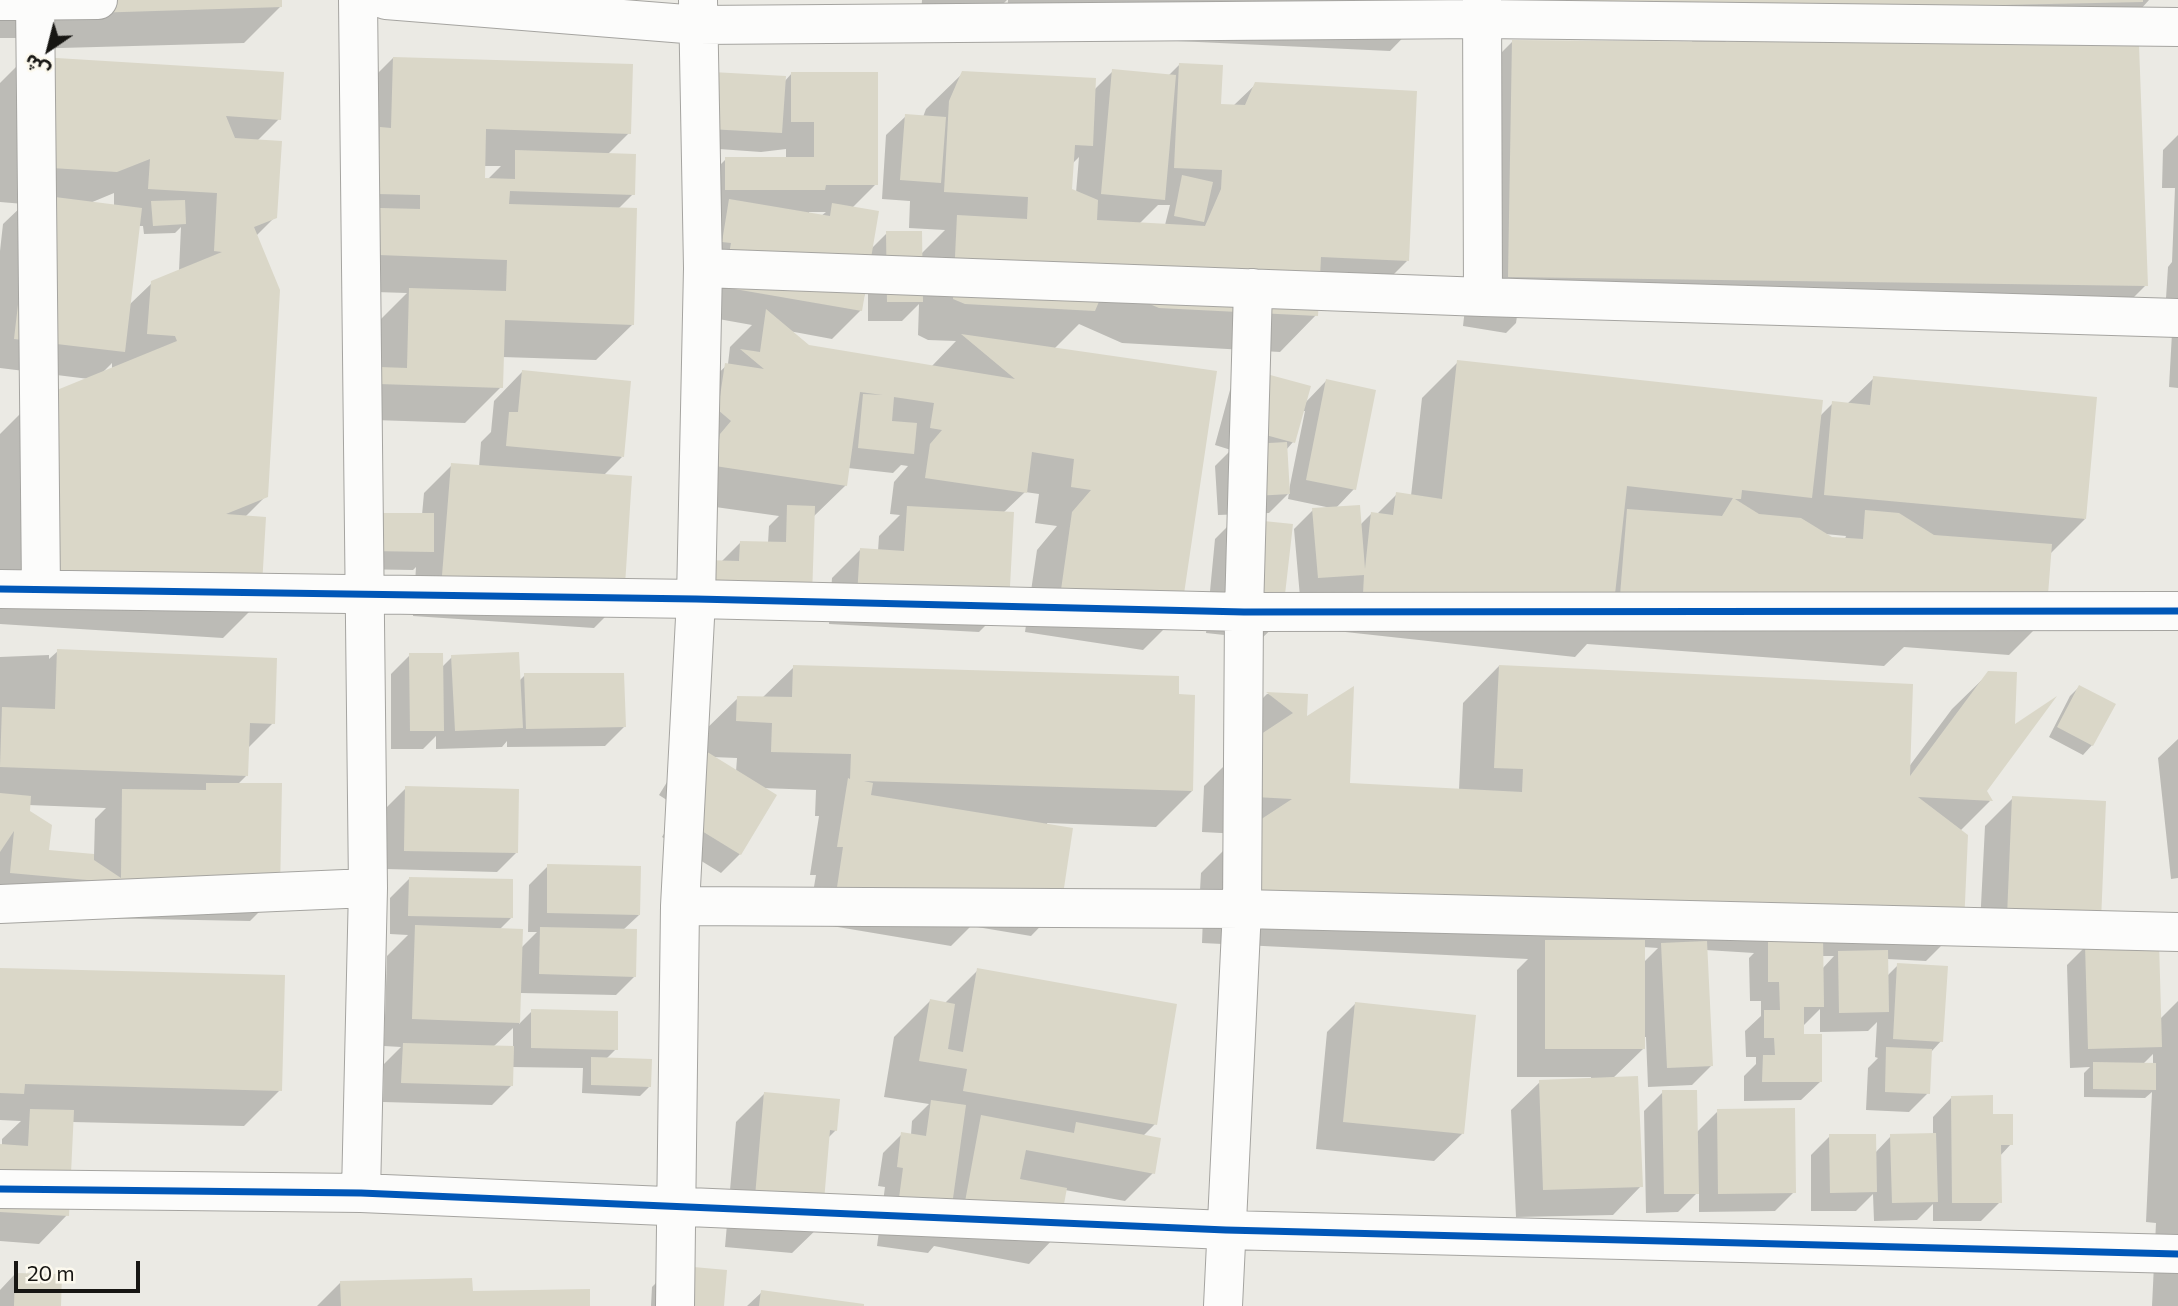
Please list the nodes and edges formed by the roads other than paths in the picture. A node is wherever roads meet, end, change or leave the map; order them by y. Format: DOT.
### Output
graph roads {
  1 [pos="35,0"];
  2 [pos="97,0"];
  3 [pos="358,0"];
  4 [pos="386,0"];
  5 [pos="0,1"];
  6 [pos="1482,10"];
  7 [pos="698,12"];
  8 [pos="2178,27"];
  9 [pos="703,268"];
  10 [pos="1253,288"];
  11 [pos="1483,297"];
  12 [pos="2178,318"];
  13 [pos="0,589"];
  14 [pos="41,589"];
  15 [pos="364,594"];
  16 [pos="696,599"];
  17 [pos="2178,611"];
  18 [pos="1244,612"];
  19 [pos="368,888"];
  20 [pos="0,904"];
  21 [pos="680,906"];
  22 [pos="1242,909"];
  23 [pos="2178,932"];
  24 [pos="0,1189"];
  25 [pos="361,1193"];
  26 [pos="677,1208"];
  27 [pos="1226,1230"];
  28 [pos="2178,1254"];
  29 [pos="675,1306"];
  30 [pos="1223,1306"];
  1 -- 2 [label="street"];
  1 -- 5 [label="street"];
  1 -- 14 [label="street"];
  3 -- 15 [label="street"];
  4 -- 7 [label="street"];
  6 -- 7 [label="street"];
  6 -- 8 [label="street"];
  6 -- 11 [label="street"];
  7 -- 9 [label="street"];
  9 -- 10 [label="street"];
  9 -- 16 [label="street"];
  10 -- 11 [label="street"];
  10 -- 18 [label="street"];
  11 -- 12 [label="street"];
  13 -- 14 [label="street"];
  14 -- 15 [label="street"];
  15 -- 16 [label="street"];
  15 -- 19 [label="street"];
  16 -- 18 [label="street"];
  16 -- 21 [label="street"];
  17 -- 18 [label="street"];
  18 -- 22 [label="street"];
  19 -- 20 [label="street"];
  19 -- 25 [label="street"];
  21 -- 22 [label="street"];
  21 -- 26 [label="street"];
  22 -- 23 [label="street"];
  22 -- 27 [label="street"];
  24 -- 25 [label="street"];
  25 -- 26 [label="street"];
  26 -- 27 [label="street"];
  26 -- 29 [label="street"];
  27 -- 28 [label="street"];
  27 -- 30 [label="street"];
}
